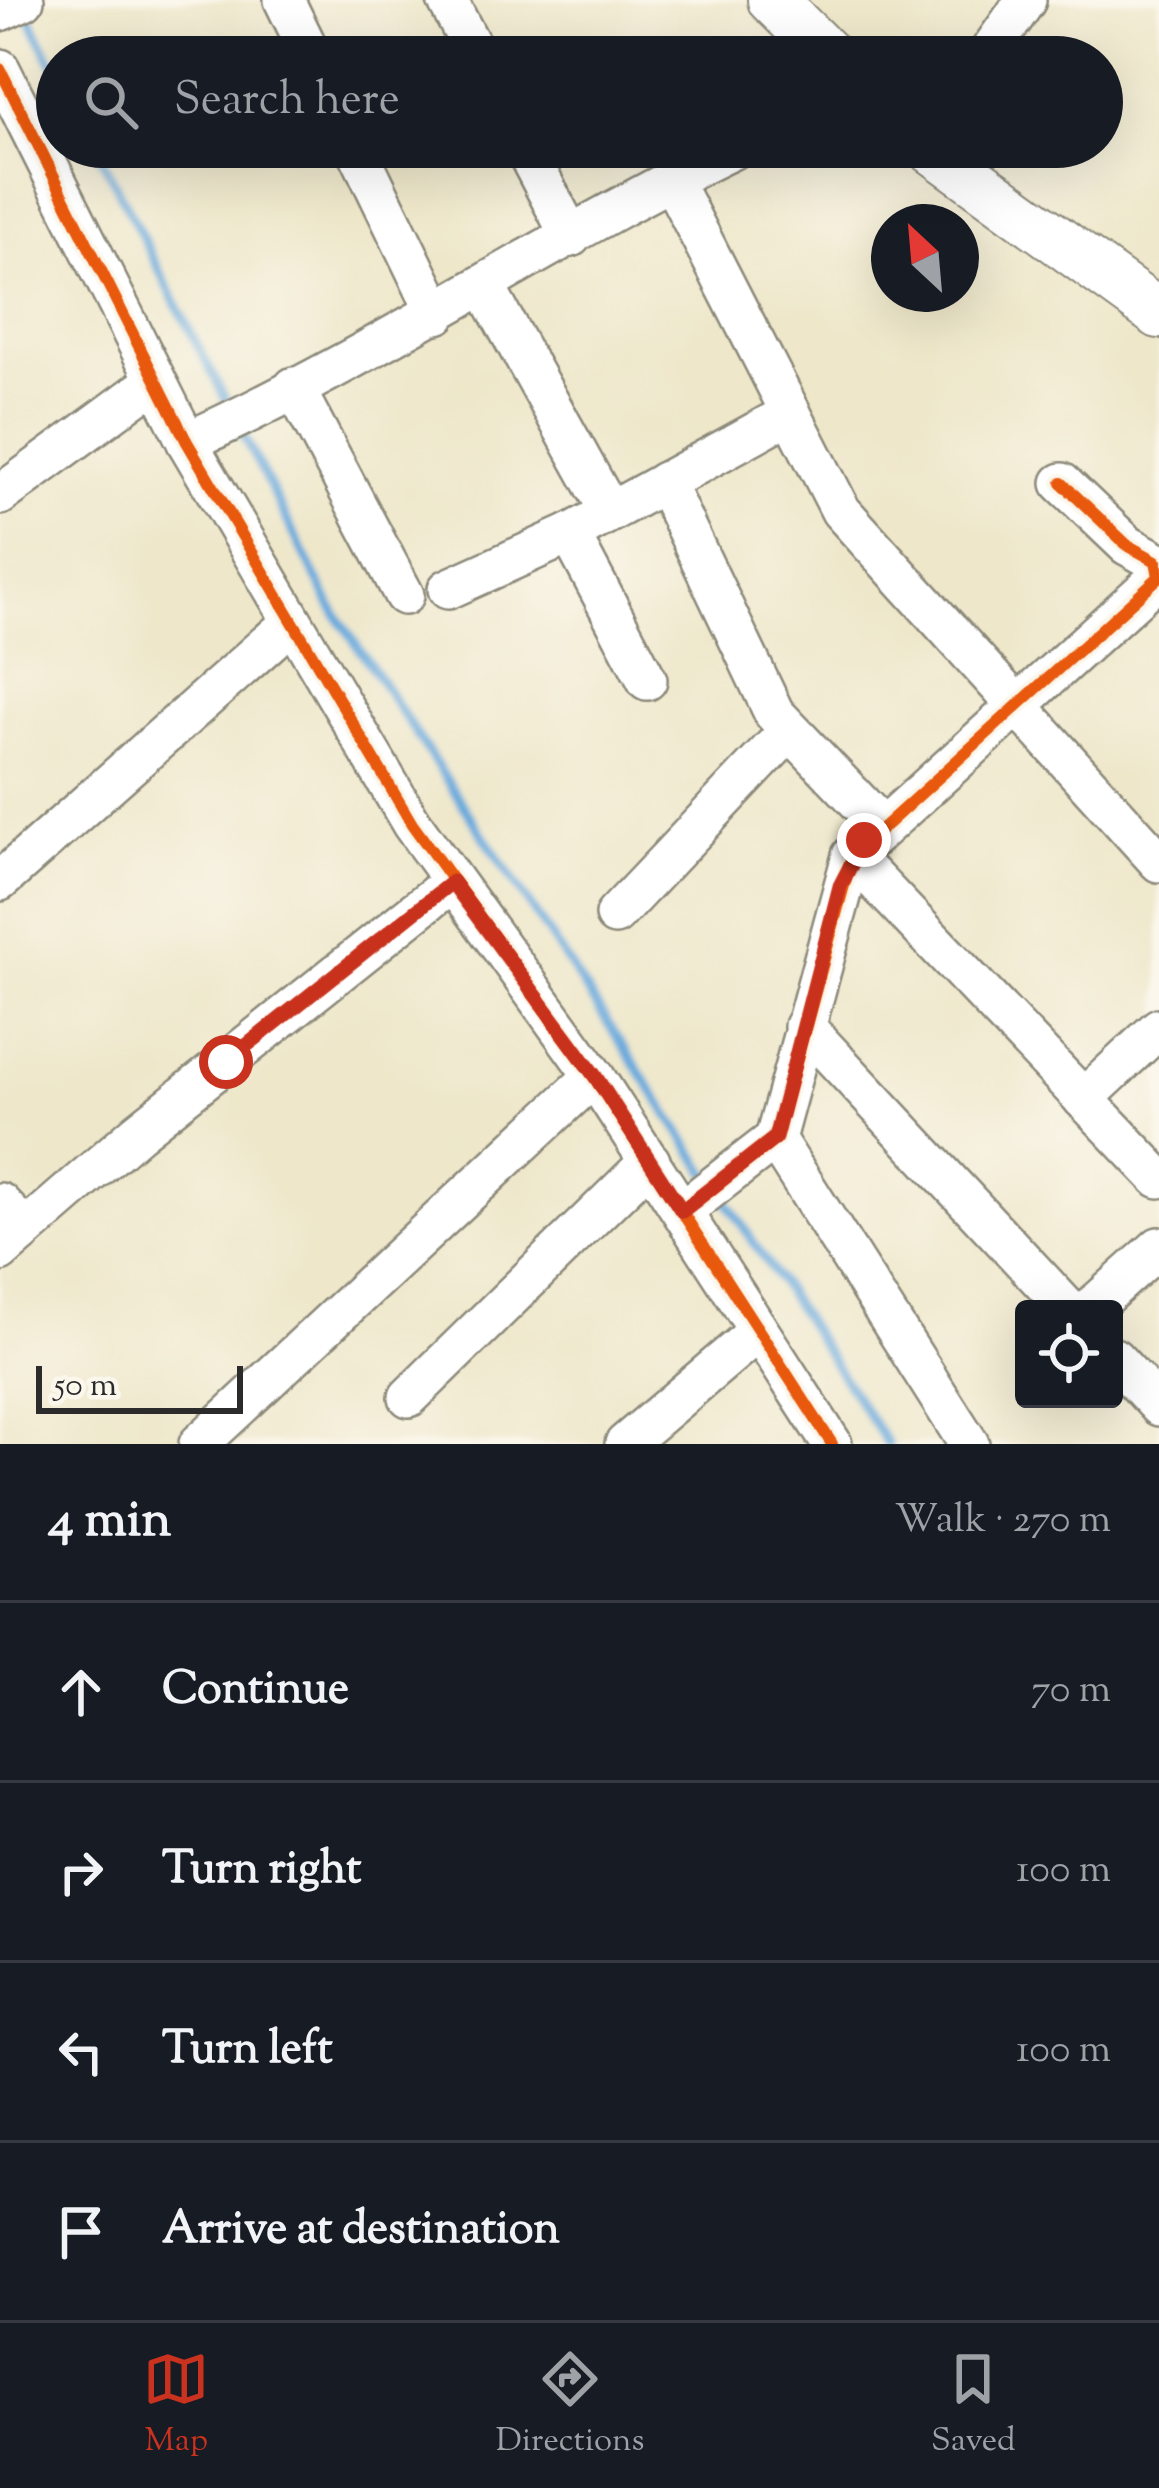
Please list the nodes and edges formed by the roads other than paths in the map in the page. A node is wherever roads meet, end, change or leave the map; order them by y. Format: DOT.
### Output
graph roads {
  1 [pos="284,0"];
  2 [pos="447,0"];
  3 [pos="1026,0"];
  4 [pos="775,1"];
  5 [pos="302,36"];
  6 [pos="466,36"];
  7 [pos="809,36"];
  8 [pos="1001,36"];
  9 [pos="0,69"];
  10 [pos="36,141"];
  11 [pos="49,168"];
  12 [pos="366,168"];
  13 [pos="535,168"];
  14 [pos="694,168"];
  15 [pos="958,168"];
  16 [pos="671,179"];
  17 [pos="571,236"];
  18 [pos="485,287"];
  19 [pos="437,314"];
  20 [pos="1159,314"];
  21 [pos="155,381"];
  22 [pos="294,387"];
  23 [pos="791,413"];
  24 [pos="202,435"];
  25 [pos="664,482"];
  26 [pos="1062,483"];
  27 [pos="0,495"];
  28 [pos="610,512"];
  29 [pos="570,534"];
  30 [pos="448,589"];
  31 [pos="404,595"];
  32 [pos="292,622"];
  33 [pos="647,680"];
  34 [pos="1016,705"];
  35 [pos="789,731"];
  36 [pos="881,825"];
  37 [pos="852,856"];
  38 [pos="1159,862"];
  39 [pos="0,881"];
  40 [pos="452,882"];
  41 [pos="615,915"];
  42 [pos="804,1026"];
  43 [pos="1159,1028"];
  44 [pos="595,1076"];
  45 [pos="1083,1099"];
  46 [pos="775,1138"];
  47 [pos="650,1161"];
  48 [pos="1159,1178"];
  49 [pos="682,1211"];
  50 [pos="8,1228"];
  51 [pos="1159,1246"];
  52 [pos="1060,1300"];
  53 [pos="1100,1300"];
  54 [pos="757,1332"];
  55 [pos="1123,1368"];
  56 [pos="409,1397"];
  57 [pos="1159,1406"];
  58 [pos="199,1444"];
  59 [pos="625,1444"];
  60 [pos="832,1444"];
  61 [pos="969,1444"];
  1 -- 5 [label="street"];
  2 -- 6 [label="street"];
  3 -- 8 [label="street"];
  4 -- 7 [label="main road"];
  9 -- 10 [label="street"];
  11 -- 21 [label="street"];
  12 -- 19 [label="street"];
  13 -- 17 [label="street"];
  14 -- 16 [label="street"];
  15 -- 20 [label="main road"];
  16 -- 17 [label="street"];
  16 -- 23 [label="street"];
  17 -- 18 [label="street"];
  18 -- 19 [label="street"];
  18 -- 28 [label="street"];
  19 -- 22 [label="street"];
  21 -- 24 [label="street"];
  21 -- 27 [label="street"];
  22 -- 24 [label="street"];
  22 -- 31 [label="street"];
  23 -- 25 [label="street"];
  23 -- 34 [label="street"];
  24 -- 32 [label="street"];
  25 -- 28 [label="street"];
  25 -- 35 [label="street"];
  26 -- 34 [label="street"];
  28 -- 29 [label="street"];
  29 -- 30 [label="street"];
  29 -- 33 [label="street"];
  32 -- 39 [label="street"];
  32 -- 40 [label="street"];
  34 -- 36 [label="street"];
  34 -- 38 [label="street"];
  35 -- 36 [label="street"];
  35 -- 41 [label="street"];
  36 -- 37 [label="street"];
  37 -- 42 [label="street"];
  37 -- 45 [label="street"];
  40 -- 44 [label="street"];
  40 -- 50 [label="street"];
  42 -- 46 [label="street"];
  42 -- 52 [label="street"];
  43 -- 45 [label="street"];
  44 -- 47 [label="street"];
  44 -- 58 [label="street"];
  45 -- 48 [label="street"];
  46 -- 49 [label="street"];
  46 -- 61 [label="street"];
  47 -- 49 [label="street"];
  47 -- 56 [label="street"];
  49 -- 54 [label="street"];
  51 -- 53 [label="street"];
  54 -- 59 [label="street"];
  54 -- 60 [label="street"];
  55 -- 57 [label="street"];
}
